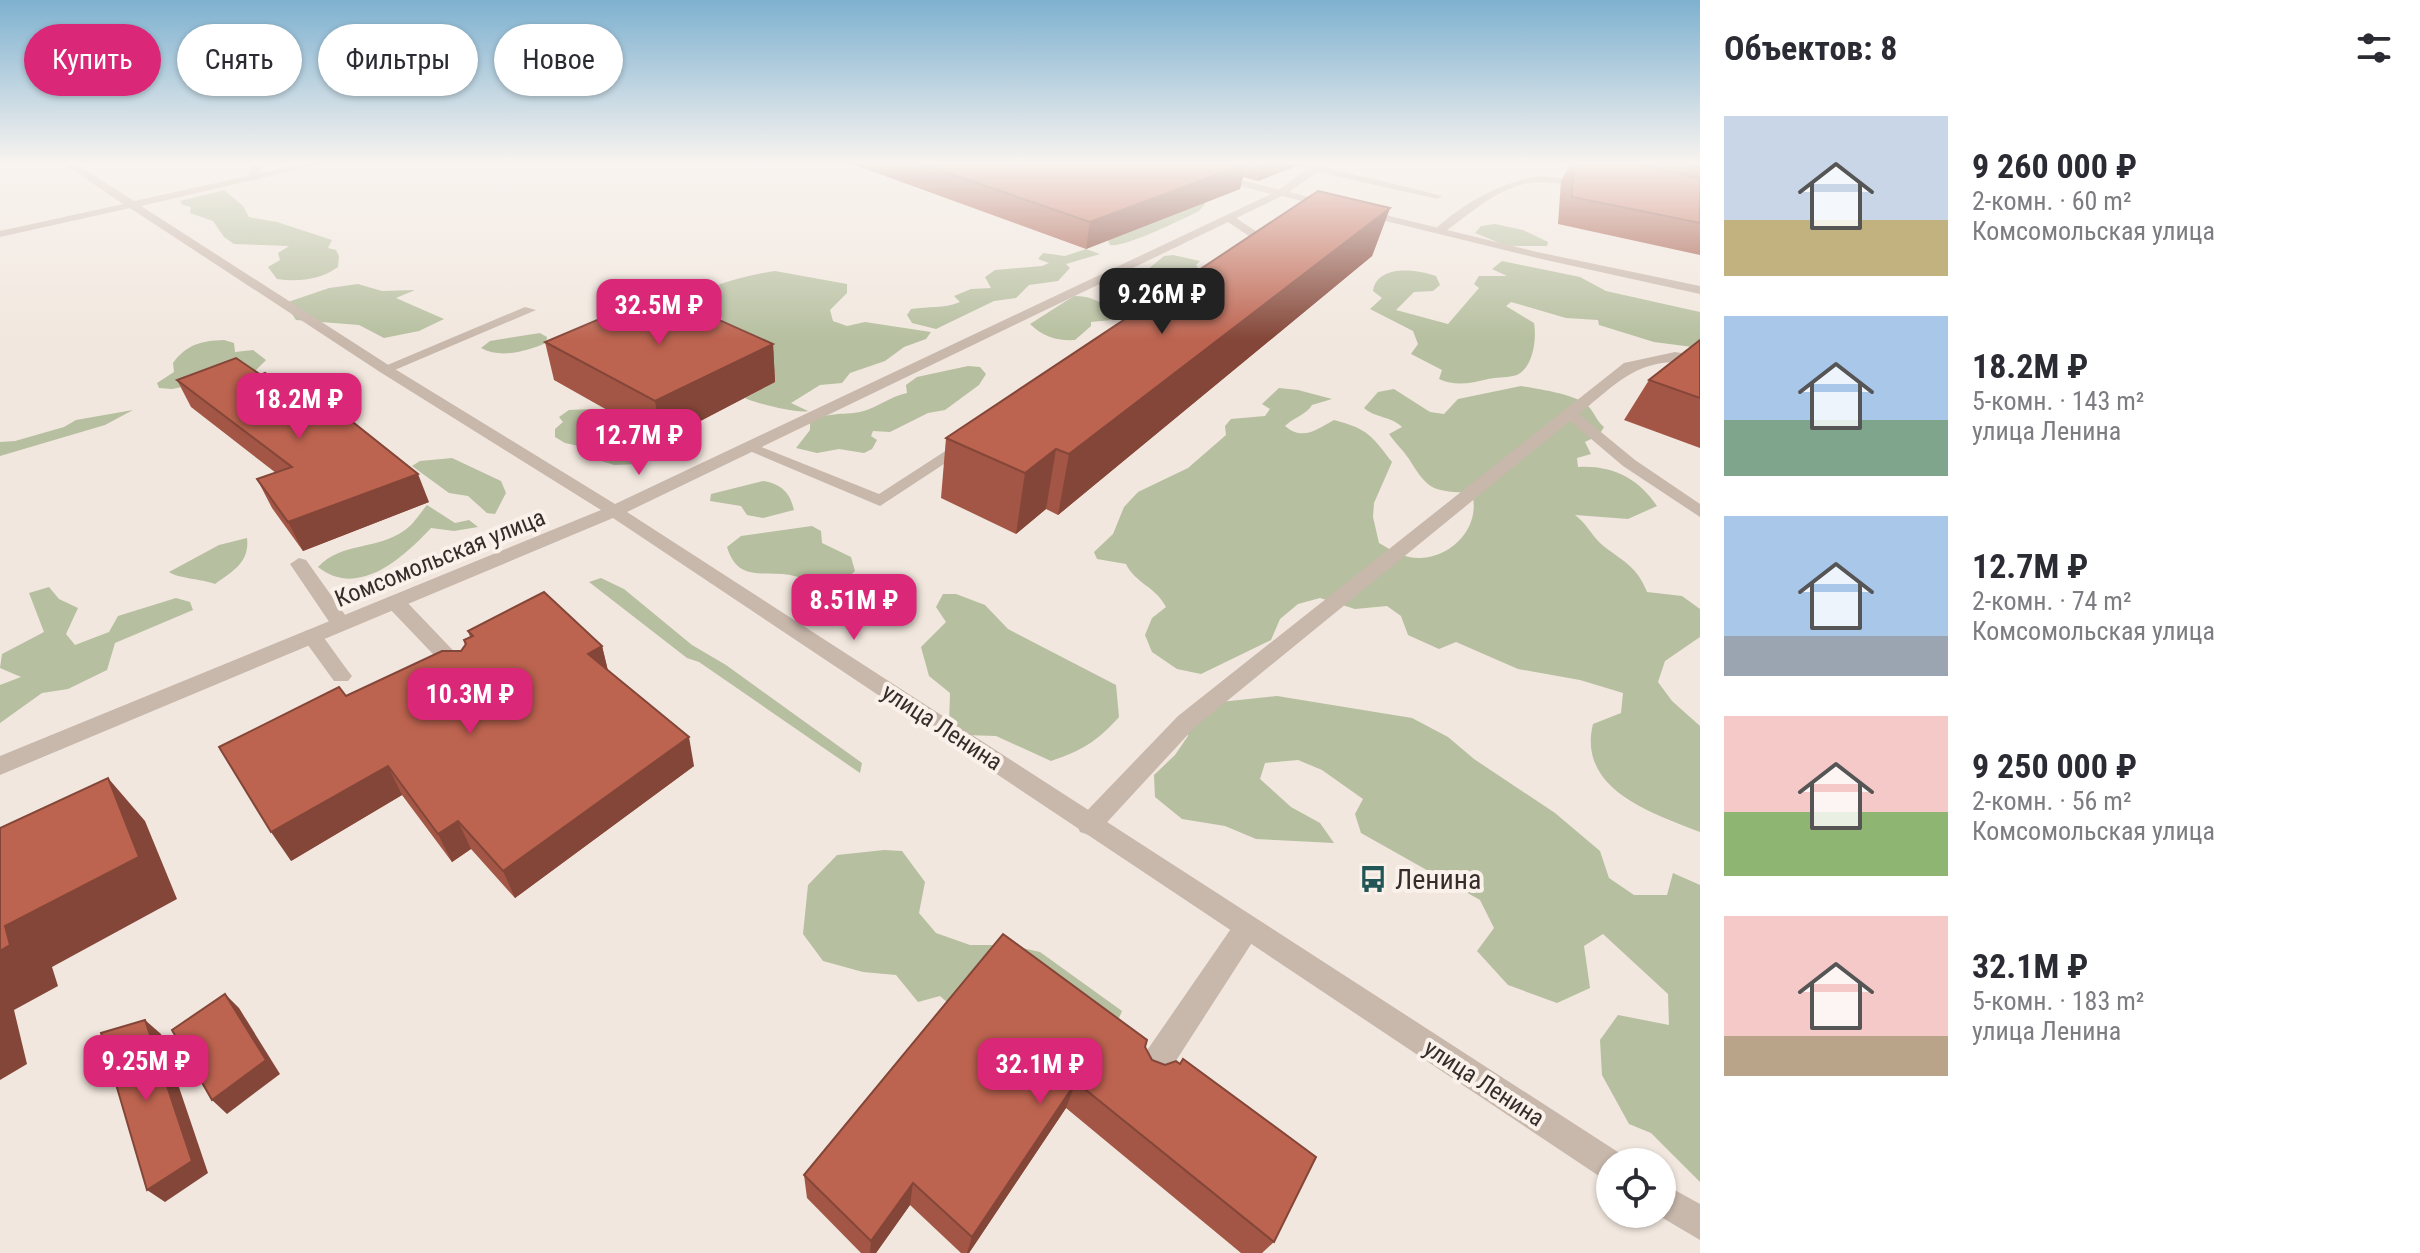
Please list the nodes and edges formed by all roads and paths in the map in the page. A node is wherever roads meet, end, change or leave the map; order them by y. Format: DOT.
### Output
graph roads {
  1 [pos="53,222"];
  2 [pos="160,222"];
  3 [pos="1220,222"];
  4 [pos="1236,222"];
  5 [pos="1404,222"];
  6 [pos="1451,222"];
  7 [pos="1439,231"];
  8 [pos="0,234"];
  9 [pos="1235,259"];
  10 [pos="1700,290"];
  11 [pos="530,310"];
  12 [pos="1700,360"];
  13 [pos="385,369"];
  14 [pos="1569,413"];
  15 [pos="978,434"];
  16 [pos="748,447"];
  17 [pos="614,511"];
  18 [pos="1700,512"];
  19 [pos="299,564"];
  20 [pos="395,602"];
  21 [pos="341,624"];
  22 [pos="312,636"];
  23 [pos="463,673"];
  24 [pos="341,676"];
  25 [pos="0,766"];
  26 [pos="1089,825"];
  27 [pos="1246,929"];
  28 [pos="1150,1073"];
  29 [pos="1596,1156"];
  30 [pos="1676,1208"];
  31 [pos="1700,1223"];
  1 -- 8 [label="street"];
  2 -- 13 [label="street, улица Ленина"];
  3 -- 16 [label="street, Комсомольская улица"];
  4 -- 9 [label="street"];
  5 -- 7 [label="street"];
  6 -- 7 [label="street"];
  7 -- 10 [label="street"];
  11 -- 13 [label="street"];
  12 -- 14 [label="street"];
  13 -- 17 [label="street, улица Ленина"];
  14 -- 18 [label="street"];
  14 -- 26 [label="street"];
  15 -- 16 [label="street"];
  16 -- 17 [label="street, Комсомольская улица"];
  17 -- 20 [label="street, Комсомольская улица"];
  17 -- 26 [label="street, улица Ленина"];
  19 -- 21 [label="street"];
  20 -- 21 [label="street, Комсомольская улица"];
  20 -- 23 [label="street"];
  21 -- 22 [label="street, Комсомольская улица"];
  22 -- 24 [label="street"];
  22 -- 25 [label="street, Комсомольская улица"];
  26 -- 27 [label="street, улица Ленина"];
  27 -- 28 [label="street"];
  27 -- 29 [label="street, улица Ленина"];
  30 -- 31 [label="street"];
}
